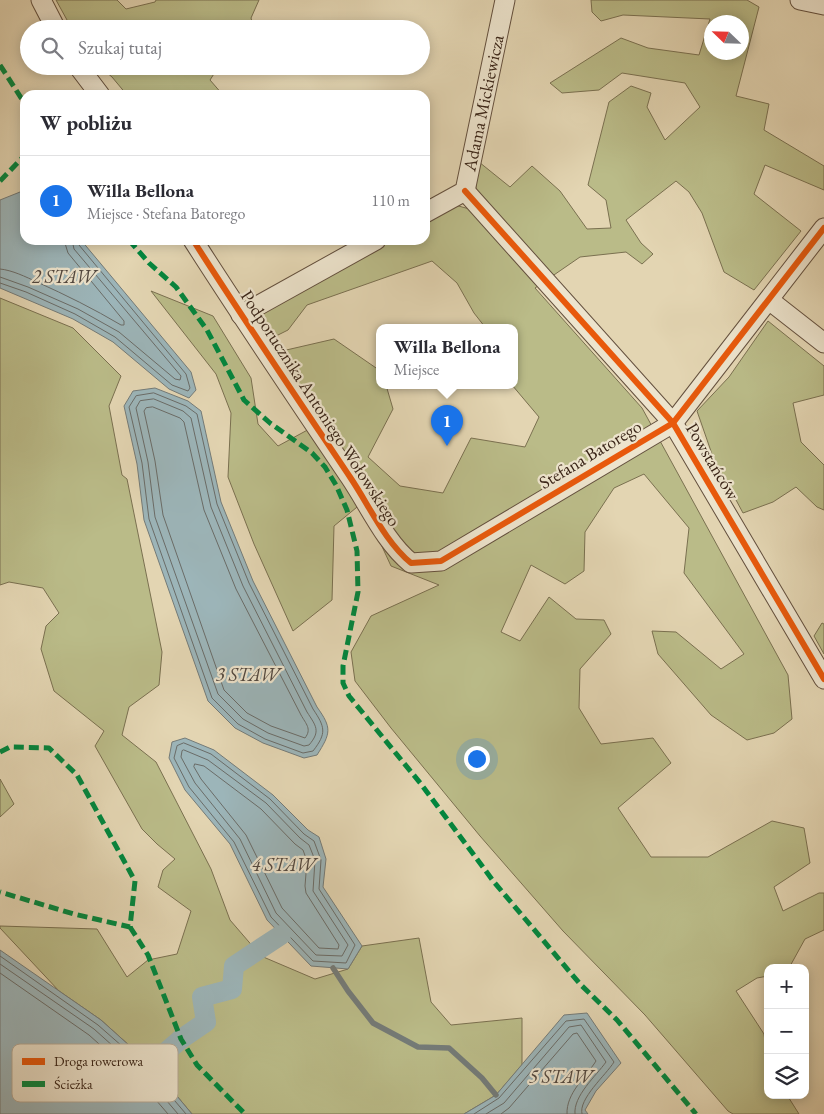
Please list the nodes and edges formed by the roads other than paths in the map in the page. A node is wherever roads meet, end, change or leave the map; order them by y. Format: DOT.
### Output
graph roads {
  1 [pos="41,0"];
  2 [pos="505,0"];
  3 [pos="800,0"];
  4 [pos="824,5"];
  5 [pos="51,20"];
  6 [pos="85,75"];
  7 [pos="96,90"];
  8 [pos="465,191"];
  9 [pos="430,210"];
  10 [pos="824,228"];
  11 [pos="196,245"];
  12 [pos="367,245"];
  13 [pos="769,300"];
  14 [pos="241,315"];
  15 [pos="824,343"];
  16 [pos="673,423"];
  17 [pos="441,561"];
  18 [pos="824,679"];
  1 -- 5 [label="street"];
  2 -- 8 [label="street, Adama Mickiewicza"];
  3 -- 4 [label="street"];
  6 -- 7 [label="street"];
  8 -- 9 [label="street, Adama Mickiewicza"];
  8 -- 16 [label="street, Powstańców"];
  10 -- 13 [label="street, Stefana Batorego"];
  11 -- 14 [label="street, Podporucznika Antoniego Wołowskiego"];
  12 -- 14 [label="street"];
  13 -- 15 [label="street"];
  13 -- 16 [label="street, Stefana Batorego"];
  14 -- 17 [label="street, Podporucznika Antoniego Wołowskiego"];
  16 -- 17 [label="street, Stefana Batorego"];
  16 -- 18 [label="street, Powstańców"];
}
